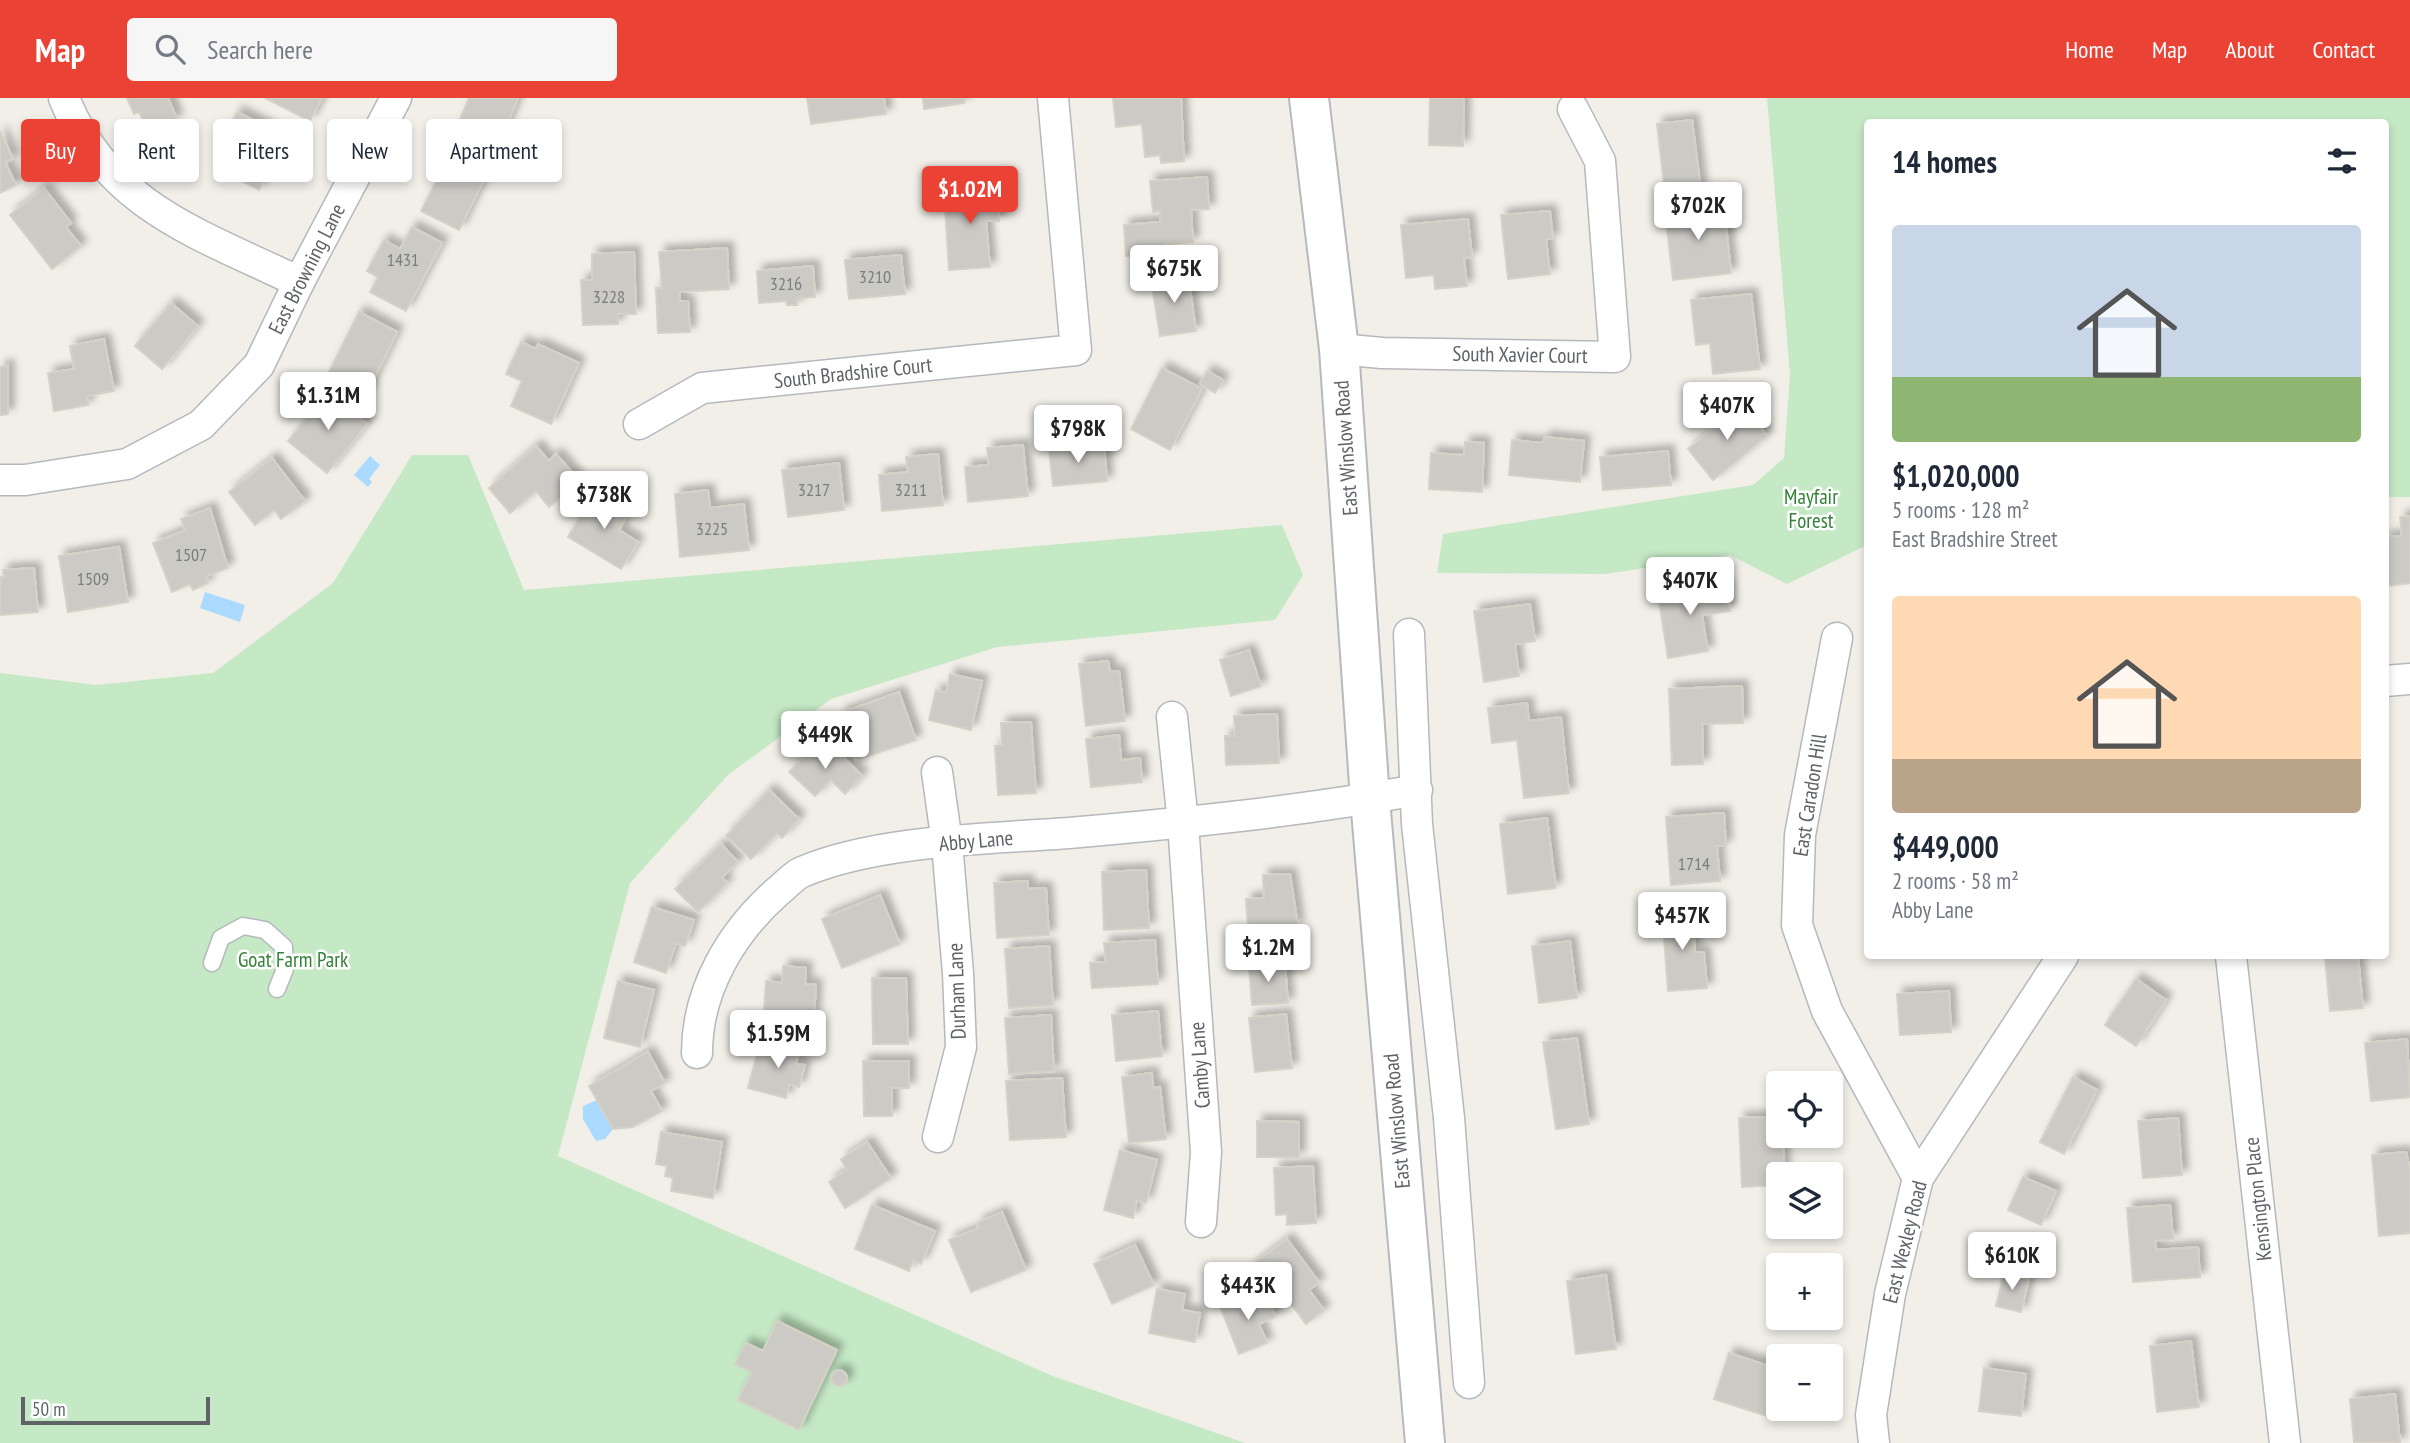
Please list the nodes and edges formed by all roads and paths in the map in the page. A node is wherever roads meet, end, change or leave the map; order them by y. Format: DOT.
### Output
graph roads {
  1 [pos="64,98"];
  2 [pos="396,98"];
  3 [pos="1053,98"];
  4 [pos="1309,98"];
  5 [pos="1573,109"];
  6 [pos="299,282"];
  7 [pos="1339,349"];
  8 [pos="639,424"];
  9 [pos="0,480"];
  10 [pos="1409,634"];
  11 [pos="1837,638"];
  12 [pos="2410,679"];
  13 [pos="2389,681"];
  14 [pos="1172,717"];
  15 [pos="937,772"];
  16 [pos="1417,790"];
  17 [pos="1370,799"];
  18 [pos="1183,823"];
  19 [pos="947,843"];
  20 [pos="2061,959"];
  21 [pos="2231,959"];
  22 [pos="212,963"];
  23 [pos="277,989"];
  24 [pos="697,1053"];
  25 [pos="938,1137"];
  26 [pos="1918,1178"];
  27 [pos="1201,1222"];
  28 [pos="1469,1383"];
  29 [pos="1425,1443"];
  30 [pos="1874,1443"];
  31 [pos="2285,1443"];
  1 -- 6 [label="street"];
  2 -- 6 [label="street, East Browning Lane"];
  3 -- 8 [label="street, South Bradshire Court"];
  4 -- 7 [label="main road, East Winslow Road"];
  5 -- 7 [label="street, South Xavier Court"];
  6 -- 9 [label="street, East Browning Lane"];
  7 -- 17 [label="main road, East Winslow Road"];
  10 -- 16 [label="street"];
  11 -- 26 [label="street, East Caradon Hill"];
  12 -- 13 [label="street"];
  14 -- 18 [label="street, Camby Lane"];
  15 -- 19 [label="street, Durham Lane"];
  16 -- 17 [label="street"];
  16 -- 28 [label="street"];
  17 -- 18 [label="street, Abby Lane"];
  17 -- 29 [label="main road, East Winslow Road"];
  18 -- 19 [label="street, Abby Lane"];
  18 -- 27 [label="street, Camby Lane"];
  19 -- 24 [label="street, Abby Lane"];
  19 -- 25 [label="street, Durham Lane"];
  20 -- 26 [label="street, East Wexley Road"];
  21 -- 31 [label="street, Kensington Place"];
  22 -- 23 [label="lane"];
  26 -- 30 [label="street, East Wexley Road"];
}
